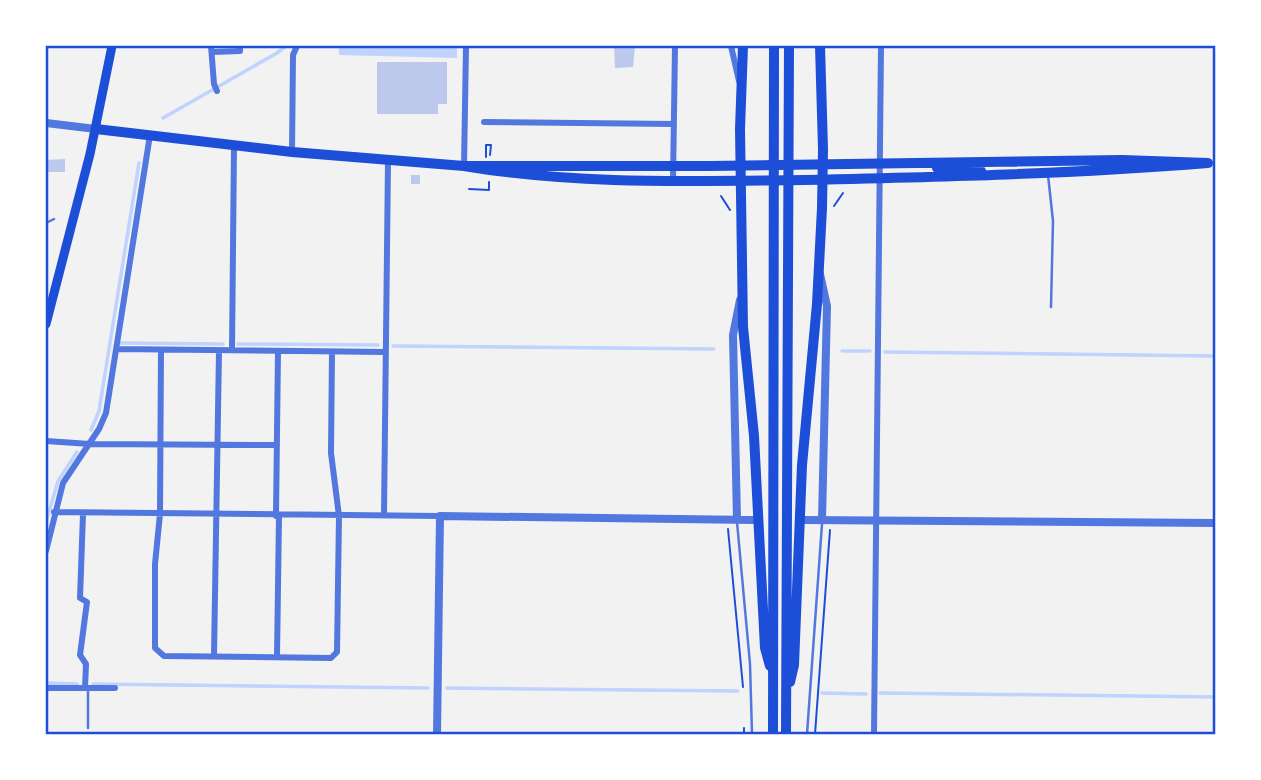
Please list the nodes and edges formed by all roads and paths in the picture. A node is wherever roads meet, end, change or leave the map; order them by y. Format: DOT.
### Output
graph roads {
  1 [pos="112,46"];
  2 [pos="240,46"];
  3 [pos="298,46"];
  4 [pos="466,46"];
  5 [pos="675,46"];
  6 [pos="731,46"];
  7 [pos="743,46"];
  8 [pos="774,46"];
  9 [pos="789,46"];
  10 [pos="820,46"];
  11 [pos="826,46"];
  12 [pos="881,46"];
  13 [pos="212,49"];
  14 [pos="820,59"];
  15 [pos="740,86"];
  16 [pos="216,87"];
  17 [pos="484,122"];
  18 [pos="46,123"];
  19 [pos="674,124"];
  20 [pos="96,129"];
  21 [pos="150,135"];
  22 [pos="234,146"];
  23 [pos="740,150"];
  24 [pos="292,152"];
  25 [pos="486,153"];
  26 [pos="491,154"];
  27 [pos="388,161"];
  28 [pos="1048,161"];
  29 [pos="1212,163"];
  30 [pos="464,166"];
  31 [pos="753,166"];
  32 [pos="879,170"];
  33 [pos="823,171"];
  34 [pos="740,174"];
  35 [pos="1048,174"];
  36 [pos="673,175"];
  37 [pos="808,179"];
  38 [pos="469,189"];
  39 [pos="486,190"];
  40 [pos="823,192"];
  41 [pos="54,219"];
  42 [pos="46,223"];
  43 [pos="820,271"];
  44 [pos="742,291"];
  45 [pos="49,295"];
  46 [pos="1051,307"];
  47 [pos="46,324"];
  48 [pos="117,349"];
  49 [pos="161,350"];
  50 [pos="232,350"];
  51 [pos="219,351"];
  52 [pos="278,351"];
  53 [pos="332,352"];
  54 [pos="386,352"];
  55 [pos="46,441"];
  56 [pos="90,444"];
  57 [pos="160,444"];
  58 [pos="217,445"];
  59 [pos="277,445"];
  60 [pos="54,512"];
  61 [pos="83,514"];
  62 [pos="160,514"];
  63 [pos="218,515"];
  64 [pos="384,515"];
  65 [pos="277,516"];
  66 [pos="339,516"];
  67 [pos="440,516"];
  68 [pos="737,520"];
  69 [pos="754,520"];
  70 [pos="804,520"];
  71 [pos="822,520"];
  72 [pos="875,521"];
  73 [pos="1216,523"];
  74 [pos="728,530"];
  75 [pos="830,530"];
  76 [pos="46,551"];
  77 [pos="215,656"];
  78 [pos="277,656"];
  79 [pos="774,679"];
  80 [pos="46,688"];
  81 [pos="87,688"];
  82 [pos="116,688"];
  83 [pos="743,694"];
  84 [pos="785,706"];
  85 [pos="744,721"];
  86 [pos="88,728"];
  87 [pos="437,734"];
  88 [pos="744,734"];
  89 [pos="752,734"];
  90 [pos="773,734"];
  91 [pos="786,734"];
  92 [pos="807,734"];
  93 [pos="815,734"];
  94 [pos="874,734"];
  1 -- 20 [label="main road"];
  2 -- 13 [label="street"];
  3 -- 24 [label="street"];
  4 -- 30 [label="street"];
  5 -- 19 [label="street"];
  6 -- 15 [label="street"];
  7 -- 15 [label="highway"];
  8 -- 79 [label="highway"];
  9 -- 84 [label="highway"];
  10 -- 14 [label="highway"];
  11 -- 14 [label="street"];
  12 -- 32 [label="street"];
  13 -- 16 [label="street"];
  14 -- 33 [label="highway"];
  15 -- 23 [label="highway"];
  17 -- 19 [label="street"];
  18 -- 20 [label="street"];
  19 -- 36 [label="street"];
  20 -- 21 [label="main road"];
  20 -- 45 [label="main road"];
  21 -- 22 [label="main road"];
  21 -- 48 [label="street"];
  22 -- 24 [label="main road"];
  22 -- 50 [label="street"];
  23 -- 31 [label="main road"];
  23 -- 34 [label="highway"];
  24 -- 27 [label="main road"];
  25 -- 26 [label="path"];
  27 -- 30 [label="main road"];
  27 -- 54 [label="street"];
  28 -- 29 [label="main road"];
  28 -- 32 [label="main road"];
  28 -- 35 [label="lane"];
  29 -- 35 [label="main road"];
  30 -- 36 [label="main road"];
  30 -- 36 [label="main road"];
  31 -- 33 [label="main road"];
  31 -- 34 [label="main road"];
  32 -- 33 [label="main road"];
  32 -- 33 [label="main road"];
  32 -- 35 [label="main road"];
  32 -- 72 [label="street"];
  33 -- 37 [label="main road"];
  33 -- 40 [label="highway"];
  34 -- 36 [label="main road"];
  34 -- 36 [label="main road"];
  34 -- 37 [label="main road"];
  34 -- 44 [label="highway"];
  35 -- 46 [label="lane"];
  37 -- 40 [label="main road"];
  38 -- 39 [label="path"];
  40 -- 43 [label="highway"];
  41 -- 42 [label="lane"];
  43 -- 71 [label="street"];
  43 -- 84 [label="highway"];
  44 -- 68 [label="street"];
  44 -- 79 [label="highway"];
  45 -- 47 [label="main road"];
  48 -- 49 [label="street"];
  48 -- 56 [label="street"];
  49 -- 51 [label="street"];
  49 -- 57 [label="street"];
  50 -- 51 [label="street"];
  50 -- 52 [label="street"];
  51 -- 58 [label="street"];
  52 -- 53 [label="street"];
  52 -- 59 [label="street"];
  53 -- 54 [label="street"];
  53 -- 66 [label="street"];
  54 -- 64 [label="street"];
  55 -- 56 [label="street"];
  56 -- 57 [label="street"];
  56 -- 60 [label="street"];
  57 -- 58 [label="street"];
  57 -- 62 [label="street"];
  58 -- 59 [label="street"];
  58 -- 63 [label="street"];
  59 -- 65 [label="street"];
  60 -- 61 [label="street"];
  60 -- 76 [label="street"];
  61 -- 62 [label="street"];
  61 -- 81 [label="street"];
  62 -- 63 [label="street"];
  62 -- 77 [label="street"];
  63 -- 65 [label="street"];
  63 -- 77 [label="street"];
  64 -- 66 [label="street"];
  64 -- 67 [label="street"];
  65 -- 66 [label="street"];
  65 -- 78 [label="street"];
  66 -- 78 [label="street"];
  67 -- 68 [label="street"];
  67 -- 87 [label="street"];
  68 -- 69 [label="street"];
  68 -- 89 [label="lane"];
  70 -- 71 [label="street"];
  71 -- 72 [label="street"];
  71 -- 92 [label="lane"];
  72 -- 73 [label="street"];
  72 -- 94 [label="street"];
  74 -- 83 [label="path"];
  75 -- 93 [label="path"];
  77 -- 78 [label="street"];
  79 -- 90 [label="highway"];
  80 -- 81 [label="street"];
  81 -- 82 [label="street"];
  81 -- 86 [label="lane"];
  84 -- 91 [label="highway"];
  85 -- 88 [label="path"];
}
